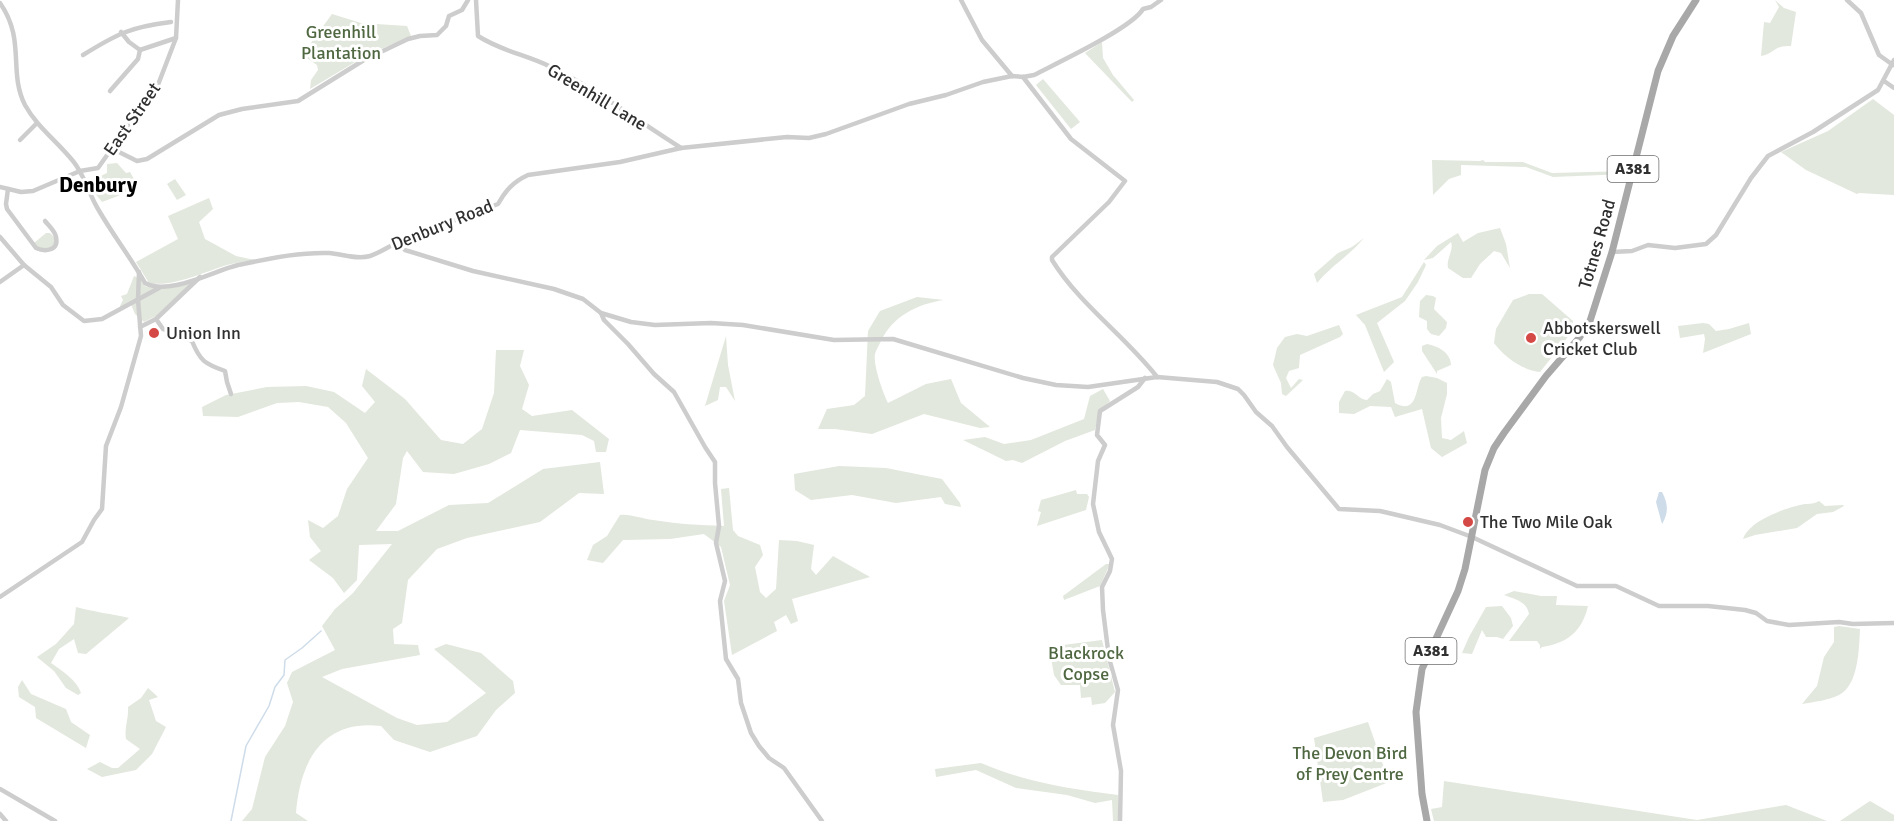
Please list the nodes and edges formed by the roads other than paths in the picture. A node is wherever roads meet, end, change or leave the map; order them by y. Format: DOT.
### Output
graph roads {
  1 [pos="178,0"];
  2 [pos="468,0"];
  3 [pos="476,0"];
  4 [pos="961,0"];
  5 [pos="1143,0"];
  6 [pos="1161,0"];
  7 [pos="1696,0"];
  8 [pos="1847,0"];
  9 [pos="0,3"];
  10 [pos="1143,9"];
  11 [pos="171,22"];
  12 [pos="121,32"];
  13 [pos="176,38"];
  14 [pos="140,50"];
  15 [pos="83,55"];
  16 [pos="1893,63"];
  17 [pos="1012,76"];
  18 [pos="1023,77"];
  19 [pos="1884,81"];
  20 [pos="1894,88"];
  21 [pos="110,91"];
  22 [pos="37,123"];
  23 [pos="20,140"];
  24 [pos="111,148"];
  25 [pos="681,148"];
  26 [pos="81,173"];
  27 [pos="0,187"];
  28 [pos="8,189"];
  29 [pos="45,221"];
  30 [pos="49,226"];
  31 [pos="44,231"];
  32 [pos="0,237"];
  33 [pos="395,243"];
  34 [pos="1612,252"];
  35 [pos="24,265"];
  36 [pos="139,272"];
  37 [pos="200,277"];
  38 [pos="0,282"];
  39 [pos="161,287"];
  40 [pos="138,300"];
  41 [pos="601,313"];
  42 [pos="156,319"];
  43 [pos="140,327"];
  44 [pos="1157,377"];
  45 [pos="1145,378"];
  46 [pos="231,394"];
  47 [pos="1472,537"];
  48 [pos="0,597"];
  49 [pos="1894,623"];
  50 [pos="0,789"];
  51 [pos="0,814"];
  52 [pos="6,821"];
  53 [pos="55,821"];
  54 [pos="822,821"];
  55 [pos="1120,821"];
  56 [pos="1427,821"];
  1 -- 13 [label="street, East Street"];
  2 -- 24 [label="street"];
  3 -- 25 [label="street, Greenhill Lane"];
  4 -- 17 [label="street"];
  5 -- 10 [label="street"];
  6 -- 10 [label="street"];
  7 -- 34 [label="main road, Totnes Road / A381"];
  8 -- 16 [label="street"];
  9 -- 22 [label="street"];
  10 -- 18 [label="street"];
  11 -- 12 [label="street"];
  12 -- 14 [label="street"];
  12 -- 15 [label="street"];
  13 -- 14 [label="street"];
  13 -- 24 [label="street, East Street"];
  14 -- 21 [label="street"];
  16 -- 19 [label="street"];
  17 -- 18 [label="street, Denbury Road"];
  17 -- 25 [label="street, Denbury Road"];
  18 -- 44 [label="street"];
  19 -- 20 [label="street"];
  19 -- 34 [label="street"];
  22 -- 23 [label="street"];
  22 -- 26 [label="street"];
  24 -- 26 [label="street, East Street"];
  25 -- 33 [label="street, Denbury Road"];
  26 -- 28 [label="street, East Street"];
  26 -- 36 [label="street"];
  27 -- 28 [label="street, East Street"];
  28 -- 30 [label="street"];
  29 -- 30 [label="street"];
  30 -- 31 [label="street"];
  32 -- 35 [label="street, Denbury Road"];
  33 -- 37 [label="street, Denbury Road"];
  33 -- 41 [label="street"];
  34 -- 47 [label="main road, Totnes Road / A381"];
  35 -- 38 [label="street"];
  35 -- 40 [label="street, Denbury Road"];
  36 -- 39 [label="street"];
  36 -- 40 [label="street"];
  37 -- 39 [label="street, Denbury Road"];
  37 -- 42 [label="street"];
  39 -- 40 [label="street, Denbury Road"];
  40 -- 43 [label="street"];
  41 -- 45 [label="street"];
  41 -- 54 [label="street"];
  42 -- 43 [label="street"];
  42 -- 46 [label="street"];
  43 -- 48 [label="street"];
  44 -- 45 [label="street"];
  44 -- 47 [label="street"];
  45 -- 55 [label="street"];
  47 -- 49 [label="street"];
  47 -- 56 [label="main road, Totnes Road / A381"];
  50 -- 53 [label="street"];
  51 -- 52 [label="street"];
}
